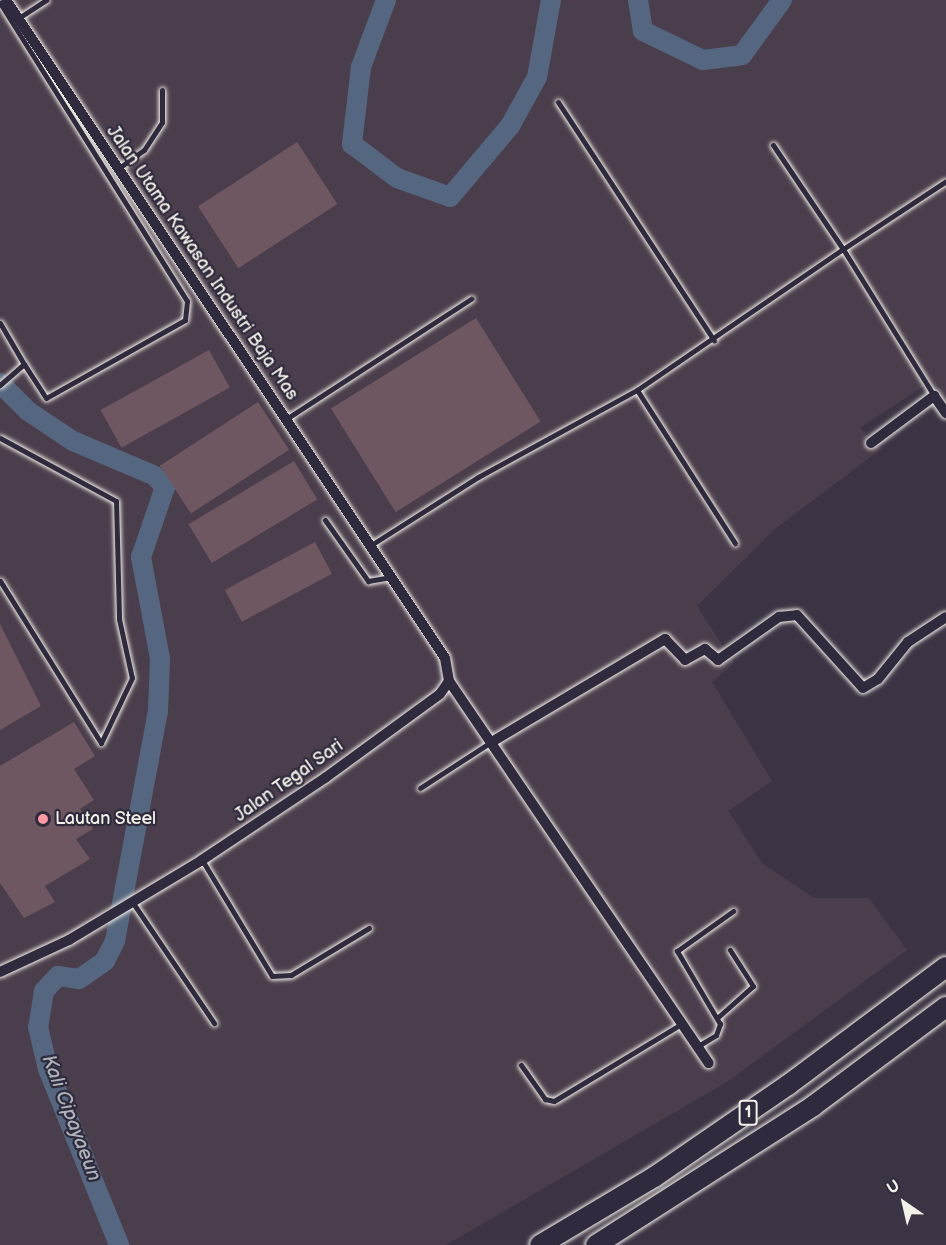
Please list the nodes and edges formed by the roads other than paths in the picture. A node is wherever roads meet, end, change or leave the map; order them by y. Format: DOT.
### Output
graph roads {
  1 [pos="6,0"];
  2 [pos="46,0"];
  3 [pos="0,3"];
  4 [pos="16,20"];
  5 [pos="162,90"];
  6 [pos="558,102"];
  7 [pos="773,145"];
  8 [pos="119,168"];
  9 [pos="946,181"];
  10 [pos="843,249"];
  11 [pos="471,299"];
  12 [pos="0,324"];
  13 [pos="714,340"];
  14 [pos="24,364"];
  15 [pos="0,385"];
  16 [pos="637,390"];
  17 [pos="934,396"];
  18 [pos="946,413"];
  19 [pos="286,419"];
  20 [pos="0,438"];
  21 [pos="871,444"];
  22 [pos="325,520"];
  23 [pos="735,543"];
  24 [pos="369,546"];
  25 [pos="390,577"];
  26 [pos="0,581"];
  27 [pos="946,617"];
  28 [pos="449,681"];
  29 [pos="495,740"];
  30 [pos="420,788"];
  31 [pos="202,860"];
  32 [pos="129,905"];
  33 [pos="733,911"];
  34 [pos="369,928"];
  35 [pos="730,950"];
  36 [pos="946,967"];
  37 [pos="0,972"];
  38 [pos="946,1007"];
  39 [pos="717,1018"];
  40 [pos="214,1023"];
  41 [pos="681,1024"];
  42 [pos="699,1046"];
  43 [pos="709,1063"];
  44 [pos="521,1065"];
  45 [pos="540,1245"];
  46 [pos="596,1245"];
  1 -- 4 [label="street, Jalan Utama Kawasan Industri Baja Mas"];
  2 -- 4 [label="lane"];
  3 -- 14 [label="lane"];
  4 -- 8 [label="street, Jalan Utama Kawasan Industri Baja Mas"];
  5 -- 8 [label="lane"];
  6 -- 13 [label="lane"];
  7 -- 10 [label="lane"];
  8 -- 19 [label="street, Jalan Utama Kawasan Industri Baja Mas"];
  9 -- 10 [label="lane"];
  10 -- 13 [label="lane"];
  10 -- 17 [label="lane"];
  11 -- 19 [label="lane"];
  12 -- 14 [label="lane"];
  13 -- 16 [label="lane"];
  14 -- 15 [label="lane"];
  16 -- 23 [label="lane"];
  16 -- 24 [label="lane"];
  17 -- 18 [label="street"];
  17 -- 21 [label="street"];
  19 -- 24 [label="street, Jalan Utama Kawasan Industri Baja Mas"];
  20 -- 26 [label="lane"];
  22 -- 25 [label="lane"];
  24 -- 25 [label="street"];
  25 -- 28 [label="street"];
  27 -- 29 [label="street"];
  28 -- 29 [label="street"];
  28 -- 31 [label="street, Jalan Tegal Sari"];
  29 -- 30 [label="lane"];
  29 -- 41 [label="street"];
  31 -- 32 [label="street, Jalan Tegal Sari"];
  31 -- 34 [label="lane"];
  32 -- 37 [label="street, Jalan Tegal Sari"];
  32 -- 40 [label="lane"];
  33 -- 39 [label="lane"];
  35 -- 39 [label="lane"];
  36 -- 45 [label="highway, 1"];
  38 -- 46 [label="highway, 1"];
  39 -- 42 [label="lane"];
  41 -- 42 [label="street"];
  41 -- 44 [label="lane"];
  42 -- 43 [label="street"];
}
